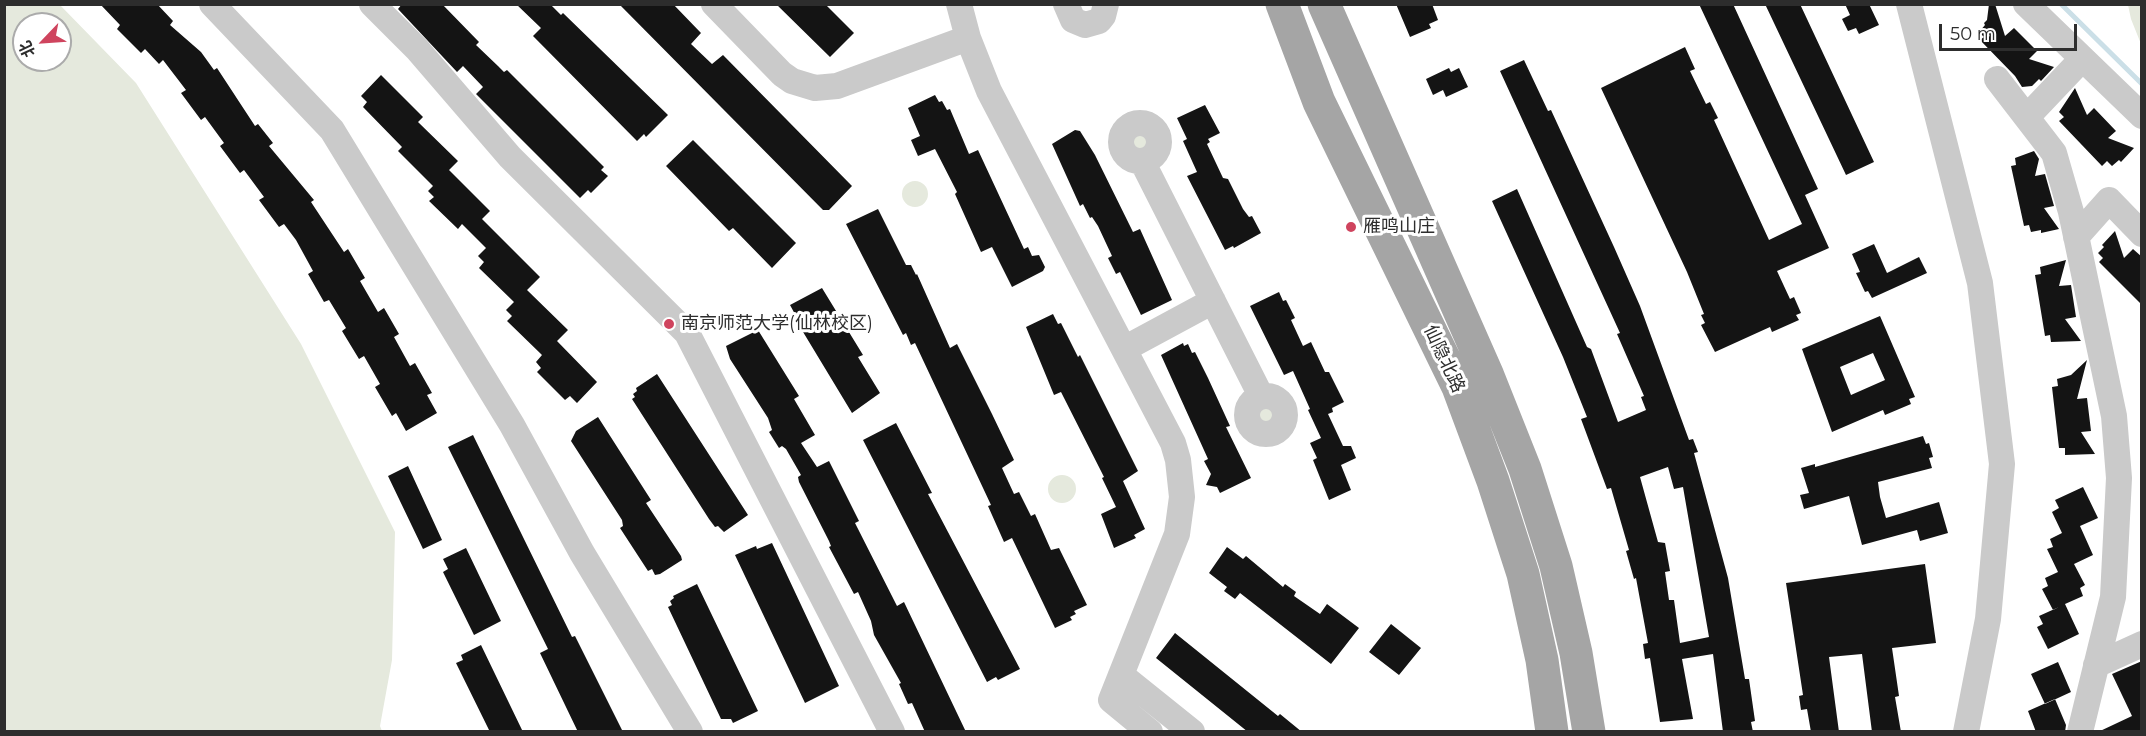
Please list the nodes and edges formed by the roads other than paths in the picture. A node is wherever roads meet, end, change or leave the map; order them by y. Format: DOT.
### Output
graph roads {
  1 [pos="212,4"];
  2 [pos="372,4"];
  3 [pos="714,4"];
  4 [pos="959,4"];
  5 [pos="1066,4"];
  6 [pos="1106,4"];
  7 [pos="1282,4"];
  8 [pos="1324,4"];
  9 [pos="1909,4"];
  10 [pos="2025,4"];
  11 [pos="968,38"];
  12 [pos="2082,59"];
  13 [pos="1997,79"];
  14 [pos="2142,116"];
  15 [pos="2027,117"];
  16 [pos="1142,161"];
  17 [pos="2142,234"];
  18 [pos="2076,237"];
  19 [pos="1213,301"];
  20 [pos="1124,349"];
  21 [pos="1261,396"];
  22 [pos="2142,644"];
  23 [pos="2096,665"];
  24 [pos="1121,675"];
  25 [pos="690,732"];
  26 [pos="892,732"];
  27 [pos="1150,732"];
  28 [pos="1192,732"];
  29 [pos="1552,732"];
  30 [pos="1589,732"];
  31 [pos="1966,732"];
  32 [pos="2080,732"];
  1 -- 25 [label="street"];
  2 -- 26 [label="street"];
  3 -- 11 [label="street"];
  4 -- 11 [label="street"];
  5 -- 6 [label="street"];
  7 -- 29 [label="main road, 仙隐北路"];
  8 -- 30 [label="main road, 仙隐北路"];
  9 -- 31 [label="street"];
  10 -- 12 [label="street"];
  11 -- 20 [label="street"];
  12 -- 14 [label="street"];
  12 -- 15 [label="street"];
  13 -- 15 [label="street"];
  15 -- 18 [label="street"];
  16 -- 19 [label="street"];
  17 -- 18 [label="street"];
  18 -- 23 [label="street"];
  19 -- 20 [label="street"];
  19 -- 21 [label="street"];
  20 -- 24 [label="street"];
  22 -- 23 [label="street"];
  23 -- 32 [label="street"];
  24 -- 27 [label="street"];
  24 -- 28 [label="street"];
}
